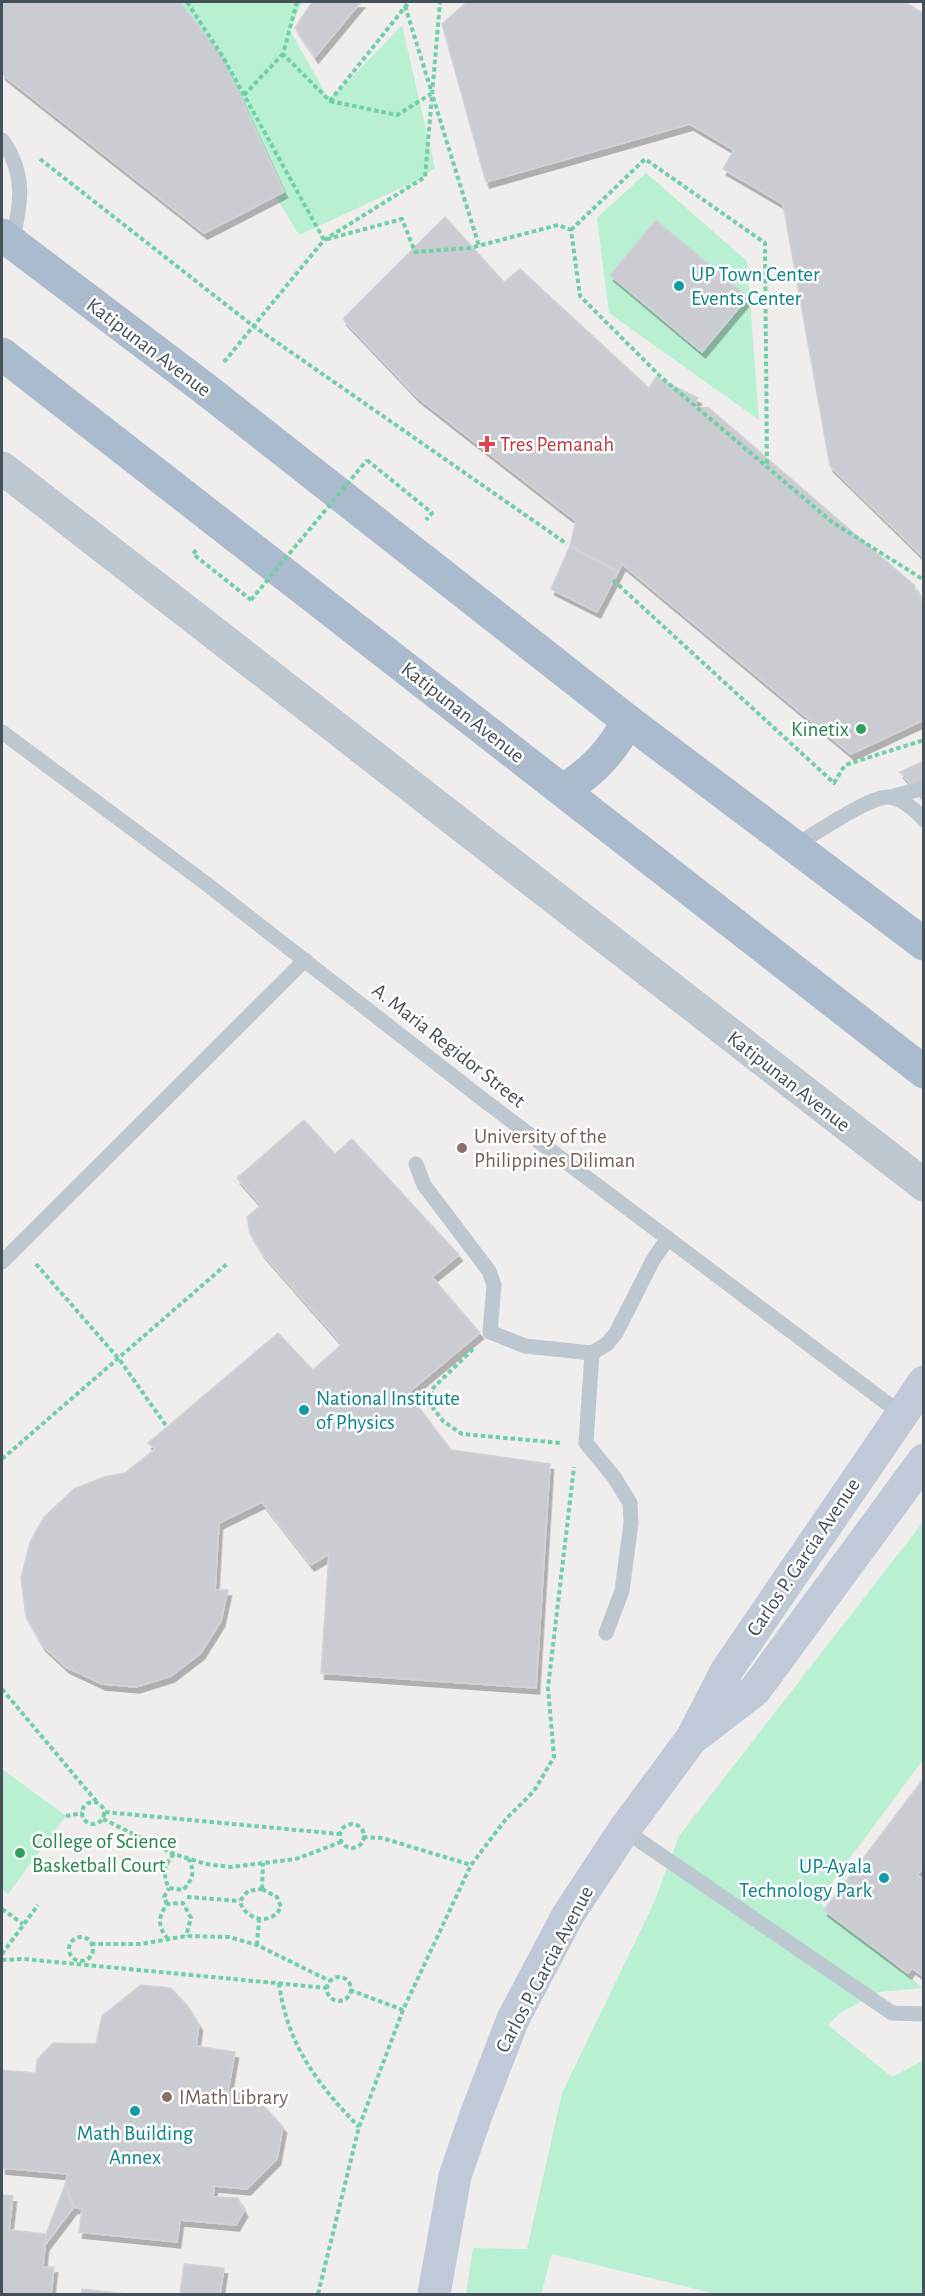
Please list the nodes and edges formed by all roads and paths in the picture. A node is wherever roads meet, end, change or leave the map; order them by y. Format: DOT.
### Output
graph roads {
  1 [pos="187,2"];
  2 [pos="297,2"];
  3 [pos="409,2"];
  4 [pos="440,2"];
  5 [pos="405,6"];
  6 [pos="283,54"];
  7 [pos="432,94"];
  8 [pos="244,95"];
  9 [pos="330,102"];
  10 [pos="2,140"];
  11 [pos="39,158"];
  12 [pos="572,230"];
  13 [pos="6,239"];
  14 [pos="324,240"];
  15 [pos="478,246"];
  16 [pos="252,326"];
  17 [pos="2,354"];
  18 [pos="204,388"];
  19 [pos="2,468"];
  20 [pos="767,468"];
  21 [pos="432,513"];
  22 [pos="567,544"];
  23 [pos="193,554"];
  24 [pos="613,580"];
  25 [pos="924,580"];
  26 [pos="628,721"];
  27 [pos="2,732"];
  28 [pos="924,740"];
  29 [pos="924,788"];
  30 [pos="563,790"];
  31 [pos="891,797"];
  32 [pos="924,820"];
  33 [pos="794,846"];
  34 [pos="924,944"];
  35 [pos="305,960"];
  36 [pos="924,1072"];
  37 [pos="416,1164"];
  38 [pos="924,1185"];
  39 [pos="668,1239"];
  40 [pos="19,1245"];
  41 [pos="2,1262"];
  42 [pos="228,1263"];
  43 [pos="490,1332"];
  44 [pos="592,1353"];
  45 [pos="119,1359"];
  46 [pos="924,1382"];
  47 [pos="900,1413"];
  48 [pos="167,1426"];
  49 [pos="564,1443"];
  50 [pos="575,1459"];
  51 [pos="2,1460"];
  52 [pos="924,1460"];
  53 [pos="606,1633"];
  54 [pos="2,1689"];
  55 [pos="692,1738"];
  56 [pos="96,1802"];
  57 [pos="105,1812"];
  58 [pos="82,1813"];
  59 [pos="66,1816"];
  60 [pos="103,1820"];
  61 [pos="624,1830"];
  62 [pos="340,1834"];
  63 [pos="363,1837"];
  64 [pos="341,1842"];
  65 [pos="174,1854"];
  66 [pos="189,1859"];
  67 [pos="263,1863"];
  68 [pos="471,1865"];
  69 [pos="169,1887"];
  70 [pos="262,1889"];
  71 [pos="183,1890"];
  72 [pos="187,1897"];
  73 [pos="240,1901"];
  74 [pos="183,1903"];
  75 [pos="167,1904"];
  76 [pos="38,1905"];
  77 [pos="2,1909"];
  78 [pos="259,1920"];
  79 [pos="23,1925"];
  80 [pos="186,1936"];
  81 [pos="168,1939"];
  82 [pos="91,1944"];
  83 [pos="258,1945"];
  84 [pos="2,1953"];
  85 [pos="2,1960"];
  86 [pos="330,1981"];
  87 [pos="279,1983"];
  88 [pos="327,1988"];
  89 [pos="351,1990"];
  90 [pos="403,2010"];
  91 [pos="924,2014"];
  92 [pos="358,2127"];
  93 [pos="318,2295"];
  94 [pos="434,2295"];
  1 -- 8 [label="path"];
  2 -- 6 [label="path"];
  3 -- 5 [label="path"];
  4 -- 7 [label="path"];
  5 -- 7 [label="path"];
  5 -- 9 [label="path"];
  6 -- 8 [label="path"];
  6 -- 9 [label="path"];
  7 -- 9 [label="path"];
  7 -- 14 [label="path"];
  7 -- 15 [label="path"];
  8 -- 14 [label="path"];
  10 -- 13 [label="lane"];
  11 -- 16 [label="path"];
  12 -- 15 [label="path"];
  12 -- 20 [label="path"];
  12 -- 20 [label="path"];
  13 -- 18 [label="main road, Katipunan Avenue"];
  14 -- 15 [label="path"];
  14 -- 16 [label="path"];
  16 -- 18 [label="path"];
  16 -- 22 [label="path"];
  17 -- 30 [label="main road, Katipunan Avenue"];
  18 -- 26 [label="main road, Katipunan Avenue"];
  19 -- 38 [label="street, Katipunan Avenue"];
  20 -- 25 [label="path"];
  21 -- 23 [label="path, bridge"];
  24 -- 28 [label="path"];
  26 -- 30 [label="main road"];
  26 -- 33 [label="main road, Katipunan Avenue"];
  27 -- 35 [label="lane, A. Maria Regidor Street"];
  29 -- 31 [label="lane"];
  30 -- 36 [label="main road, Katipunan Avenue"];
  31 -- 32 [label="lane"];
  31 -- 33 [label="lane"];
  33 -- 34 [label="main road, Katipunan Avenue"];
  35 -- 39 [label="lane, A. Maria Regidor Street"];
  35 -- 40 [label="lane"];
  37 -- 43 [label="lane"];
  39 -- 44 [label="lane"];
  39 -- 47 [label="lane, A. Maria Regidor Street"];
  40 -- 41 [label="lane"];
  40 -- 45 [label="path"];
  42 -- 45 [label="path"];
  43 -- 44 [label="lane"];
  43 -- 49 [label="path"];
  44 -- 53 [label="lane"];
  45 -- 48 [label="path"];
  45 -- 51 [label="path"];
  46 -- 47 [label="main road, Carlos P. Garcia Avenue"];
  47 -- 55 [label="main road, Carlos P. Garcia Avenue"];
  50 -- 68 [label="path"];
  52 -- 55 [label="main road, Carlos P. Garcia Avenue"];
  54 -- 56 [label="path"];
  55 -- 61 [label="main road, Carlos P. Garcia Avenue"];
  56 -- 57 [label="path"];
  56 -- 58 [label="path"];
  57 -- 60 [label="path"];
  57 -- 62 [label="path"];
  58 -- 59 [label="path"];
  58 -- 60 [label="path"];
  60 -- 65 [label="path"];
  61 -- 91 [label="lane"];
  61 -- 94 [label="main road, Carlos P. Garcia Avenue"];
  62 -- 63 [label="path"];
  62 -- 64 [label="path"];
  63 -- 64 [label="path"];
  63 -- 68 [label="path"];
  64 -- 67 [label="path"];
  65 -- 66 [label="path"];
  65 -- 69 [label="path"];
  66 -- 67 [label="path"];
  66 -- 71 [label="path"];
  67 -- 70 [label="path"];
  68 -- 90 [label="path"];
  69 -- 71 [label="path"];
  69 -- 75 [label="path"];
  70 -- 73 [label="path"];
  70 -- 78 [label="path"];
  71 -- 72 [label="path"];
  72 -- 73 [label="path"];
  72 -- 74 [label="path"];
  73 -- 78 [label="path"];
  74 -- 75 [label="path"];
  74 -- 80 [label="path"];
  75 -- 81 [label="path"];
  76 -- 79 [label="path"];
  77 -- 79 [label="path"];
  78 -- 83 [label="path"];
  79 -- 84 [label="path"];
  80 -- 81 [label="path"];
  80 -- 83 [label="path"];
  81 -- 82 [label="path"];
  82 -- 82 [label="path"];
  83 -- 86 [label="path"];
  85 -- 87 [label="path"];
  86 -- 88 [label="path"];
  86 -- 89 [label="path"];
  87 -- 88 [label="path"];
  87 -- 92 [label="path"];
  88 -- 89 [label="path"];
  89 -- 90 [label="path"];
  90 -- 92 [label="path"];
  92 -- 93 [label="path"];
}
